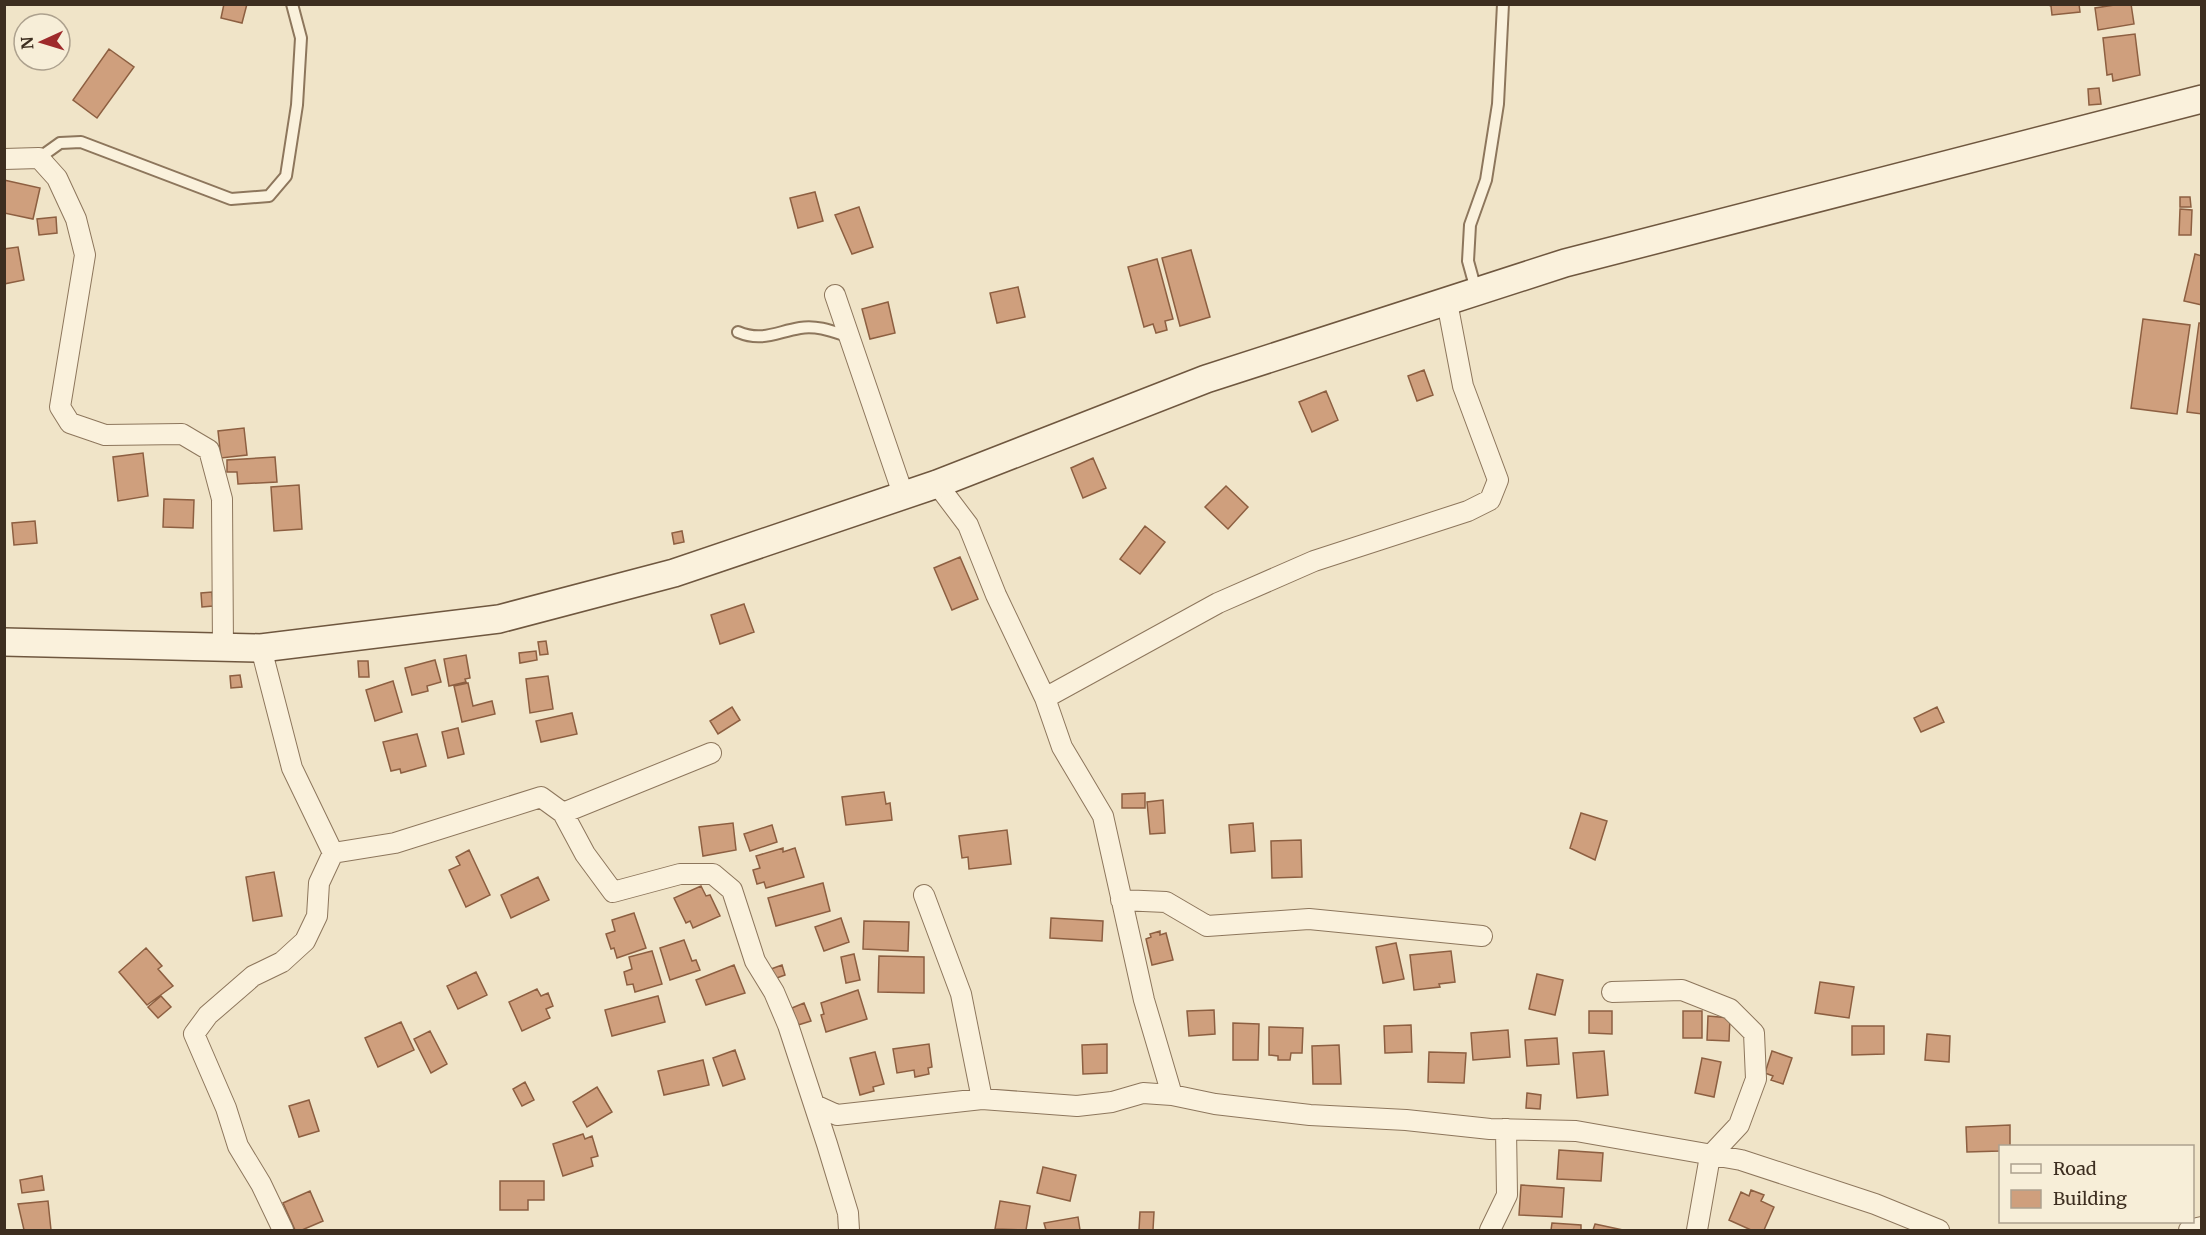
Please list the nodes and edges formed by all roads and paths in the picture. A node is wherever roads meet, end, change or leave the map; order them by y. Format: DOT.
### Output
graph roads {
  1 [pos="292,4"];
  2 [pos="1503,4"];
  3 [pos="2202,99"];
  4 [pos="39,158"];
  5 [pos="4,159"];
  6 [pos="1477,293"];
  7 [pos="835,295"];
  8 [pos="1447,302"];
  9 [pos="738,332"];
  10 [pos="847,336"];
  11 [pos="937,484"];
  12 [pos="903,494"];
  13 [pos="4,642"];
  14 [pos="261,648"];
  15 [pos="222,649"];
  16 [pos="1046,698"];
  17 [pos="711,753"];
  18 [pos="563,813"];
  19 [pos="333,853"];
  20 [pos="924,895"];
  21 [pos="1121,900"];
  22 [pos="1482,936"];
  23 [pos="1612,992"];
  24 [pos="1172,1095"];
  25 [pos="982,1100"];
  26 [pos="815,1105"];
  27 [pos="1506,1130"];
  28 [pos="1710,1156"];
  29 [pos="2202,1227"];
  30 [pos="283,1230"];
  31 [pos="849,1230"];
  32 [pos="1490,1230"];
  33 [pos="1697,1230"];
  34 [pos="1939,1230"];
  35 [pos="2189,1230"];
  1 -- 4 [label="lane"];
  2 -- 6 [label="lane"];
  3 -- 6 [label="street"];
  4 -- 5 [label="street"];
  4 -- 15 [label="street"];
  6 -- 8 [label="street"];
  7 -- 10 [label="street"];
  8 -- 11 [label="street"];
  8 -- 16 [label="street"];
  9 -- 10 [label="lane"];
  10 -- 12 [label="street"];
  11 -- 12 [label="street"];
  11 -- 16 [label="street"];
  12 -- 14 [label="street"];
  13 -- 15 [label="street"];
  14 -- 15 [label="street"];
  14 -- 19 [label="street"];
  16 -- 21 [label="street"];
  17 -- 18 [label="street"];
  18 -- 19 [label="street"];
  18 -- 26 [label="street"];
  19 -- 30 [label="street"];
  20 -- 25 [label="street"];
  21 -- 22 [label="street"];
  21 -- 24 [label="street"];
  23 -- 28 [label="street"];
  24 -- 25 [label="street"];
  24 -- 27 [label="street"];
  25 -- 26 [label="street"];
  26 -- 31 [label="street"];
  27 -- 28 [label="street"];
  27 -- 32 [label="street"];
  28 -- 33 [label="street"];
  28 -- 34 [label="street"];
  29 -- 35 [label="street"];
}
